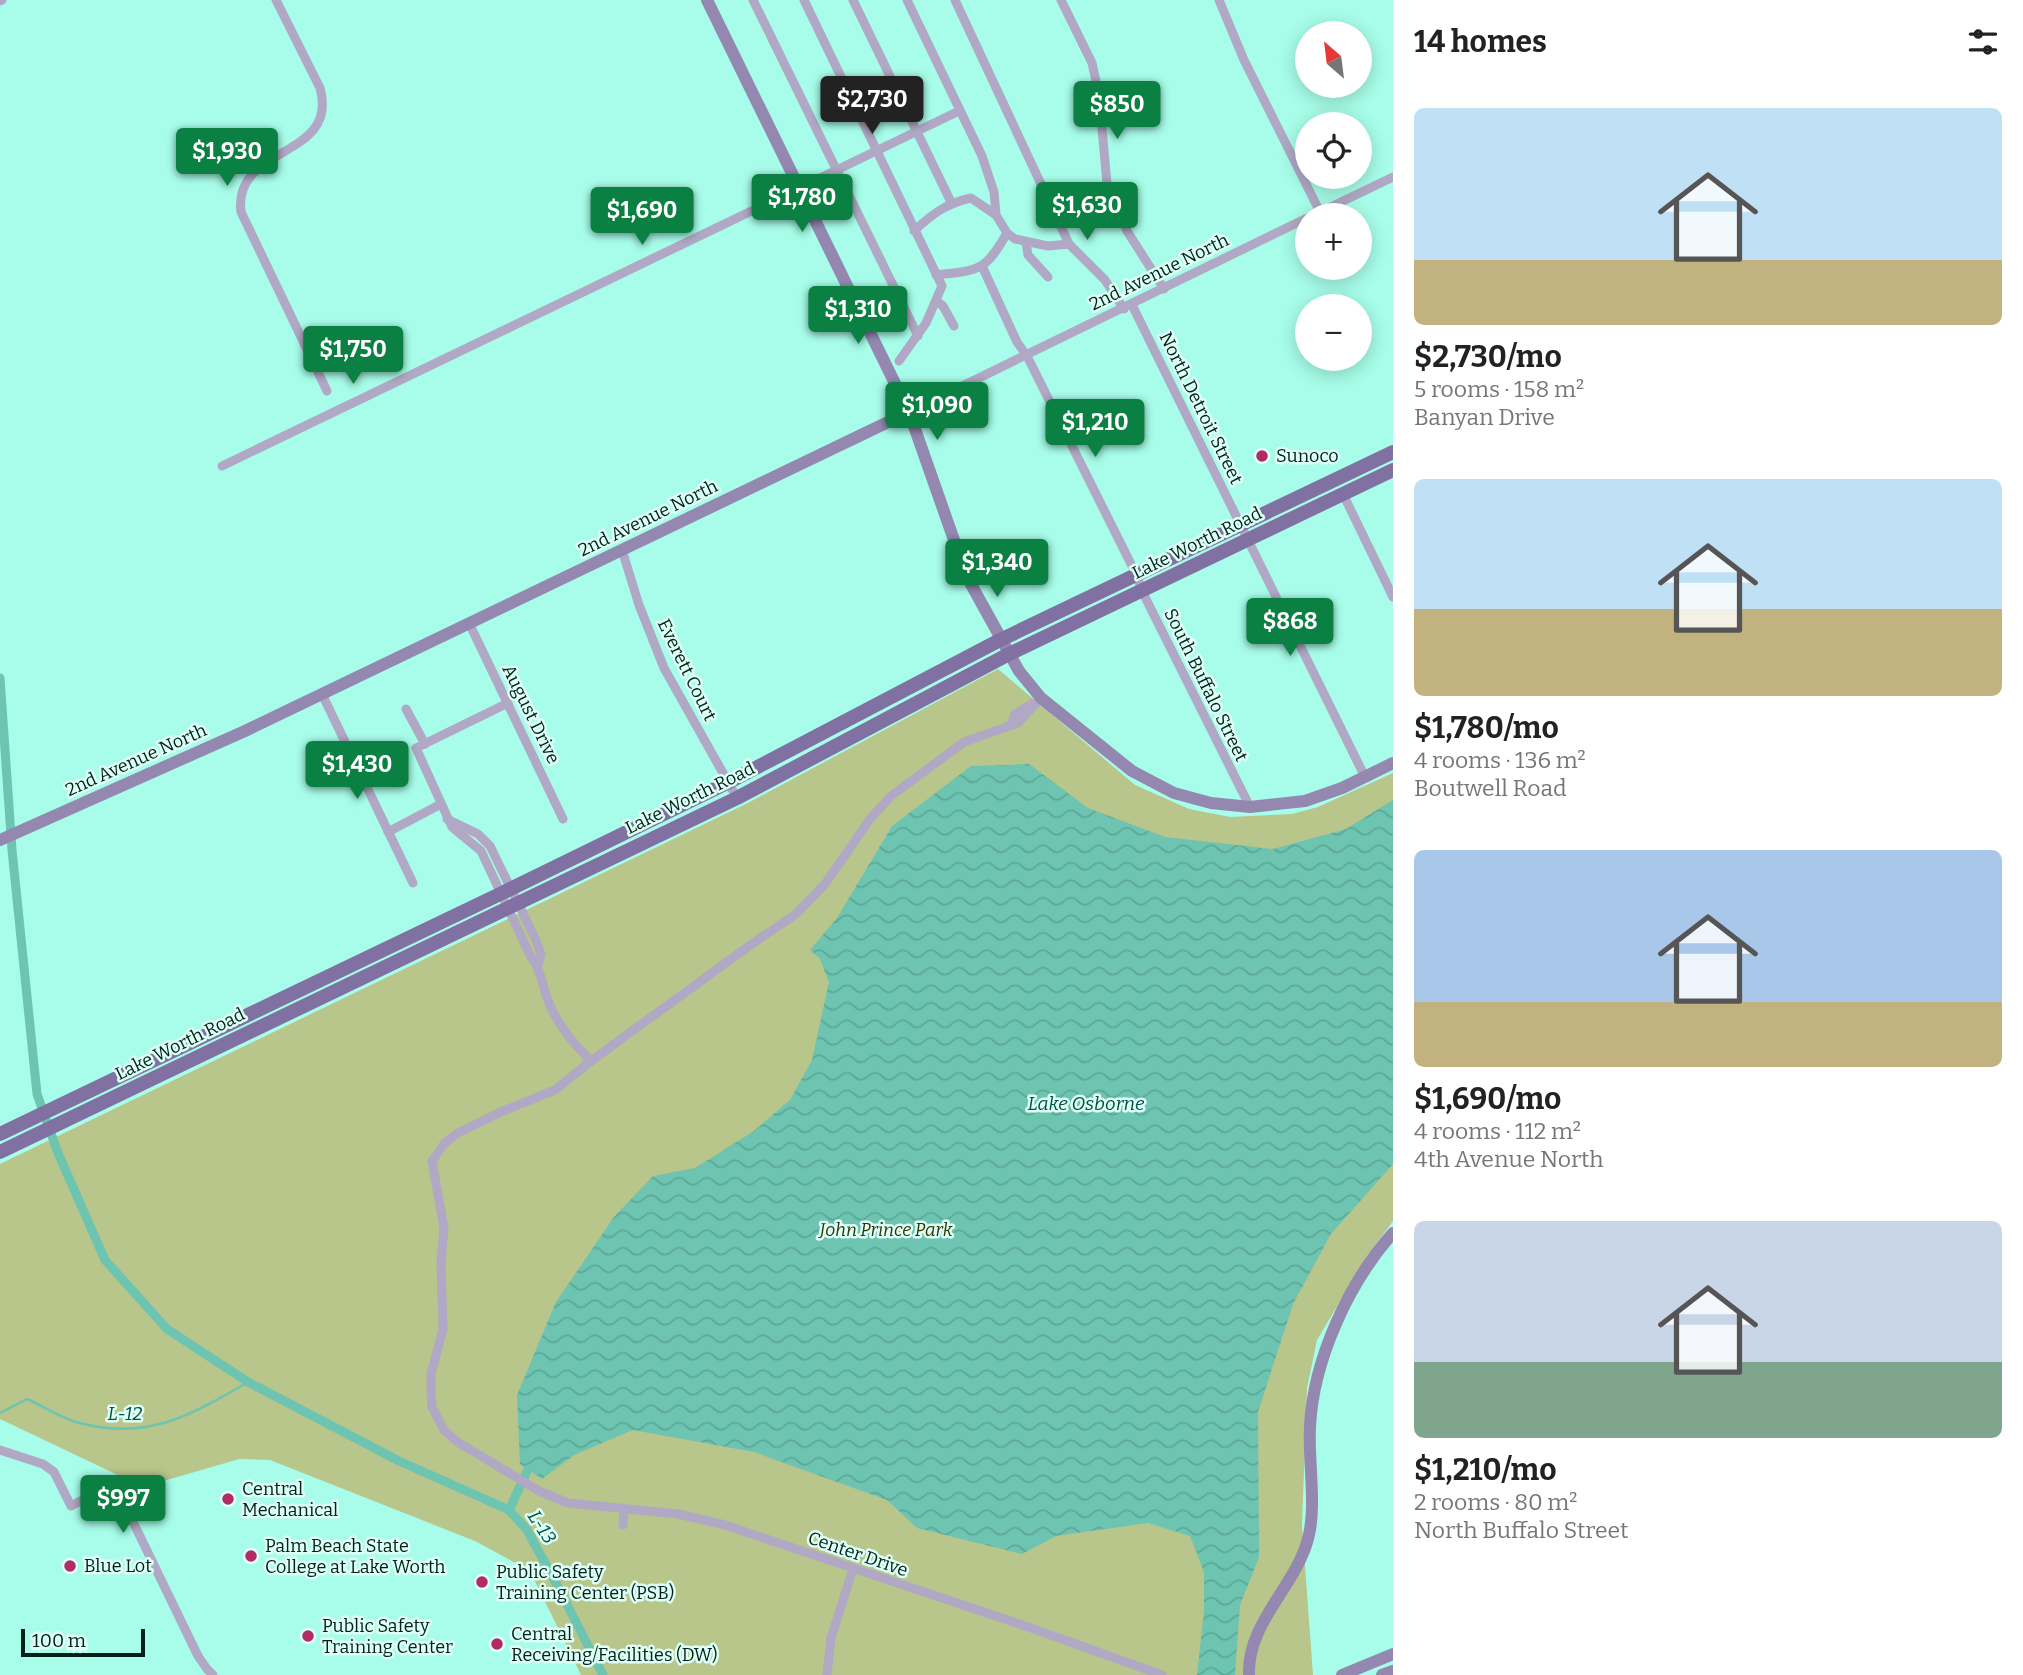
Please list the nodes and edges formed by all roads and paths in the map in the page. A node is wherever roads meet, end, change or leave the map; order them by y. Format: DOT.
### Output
graph roads {
  1 [pos="276,0"];
  2 [pos="707,0"];
  3 [pos="753,0"];
  4 [pos="804,0"];
  5 [pos="853,0"];
  6 [pos="907,0"];
  7 [pos="955,0"];
  8 [pos="1061,0"];
  9 [pos="1219,0"];
  10 [pos="959,111"];
  11 [pos="916,132"];
  12 [pos="876,151"];
  13 [pos="835,170"];
  14 [pos="1393,177"];
  15 [pos="798,188"];
  16 [pos="951,202"];
  17 [pos="1312,203"];
  18 [pos="1340,203"];
  19 [pos="996,215"];
  20 [pos="1295,224"];
  21 [pos="914,231"];
  22 [pos="1007,233"];
  23 [pos="1026,242"];
  24 [pos="1069,244"];
  25 [pos="982,266"];
  26 [pos="936,275"];
  27 [pos="1048,277"];
  28 [pos="1164,289"];
  29 [pos="936,301"];
  30 [pos="1128,307"];
  31 [pos="954,326"];
  32 [pos="918,336"];
  33 [pos="1027,356"];
  34 [pos="900,361"];
  35 [pos="327,391"];
  36 [pos="909,412"];
  37 [pos="1393,452"];
  38 [pos="222,466"];
  39 [pos="1393,470"];
  40 [pos="1343,494"];
  41 [pos="1242,526"];
  42 [pos="1249,540"];
  43 [pos="622,550"];
  44 [pos="1137,576"];
  45 [pos="1142,591"];
  46 [pos="1393,597"];
  47 [pos="469,623"];
  48 [pos="1000,640"];
  49 [pos="1009,654"];
  50 [pos="322,694"];
  51 [pos="1041,698"];
  52 [pos="508,703"];
  53 [pos="406,709"];
  54 [pos="425,744"];
  55 [pos="1393,763"];
  56 [pos="1365,777"];
  57 [pos="729,782"];
  58 [pos="737,798"];
  59 [pos="442,804"];
  60 [pos="1250,807"];
  61 [pos="563,819"];
  62 [pos="388,832"];
  63 [pos="0,840"];
  64 [pos="413,883"];
  65 [pos="506,892"];
  66 [pos="513,906"];
  67 [pos="184,1045"];
  68 [pos="591,1061"];
  69 [pos="125,1092"];
  70 [pos="0,1134"];
  71 [pos="0,1152"];
  72 [pos="1393,1233"];
  73 [pos="0,1450"];
  74 [pos="624,1509"];
  75 [pos="623,1525"];
  76 [pos="853,1569"];
  77 [pos="1393,1654"];
  78 [pos="1393,1671"];
  79 [pos="214,1675"];
  80 [pos="827,1675"];
  81 [pos="1162,1675"];
  82 [pos="1250,1675"];
  83 [pos="1342,1675"];
  84 [pos="1382,1675"];
  1 -- 35 [label="street"];
  2 -- 15 [label="street"];
  3 -- 13 [label="street"];
  4 -- 12 [label="street"];
  5 -- 11 [label="street"];
  6 -- 10 [label="street"];
  7 -- 24 [label="street, North Detroit Street"];
  8 -- 28 [label="street"];
  9 -- 17 [label="street"];
  10 -- 11 [label="street"];
  10 -- 19 [label="street"];
  11 -- 12 [label="street"];
  11 -- 16 [label="street"];
  12 -- 13 [label="street"];
  12 -- 21 [label="street"];
  13 -- 15 [label="street"];
  13 -- 32 [label="street"];
  14 -- 18 [label="street"];
  15 -- 36 [label="street"];
  15 -- 38 [label="street"];
  16 -- 19 [label="street"];
  16 -- 21 [label="street"];
  19 -- 22 [label="street"];
  20 -- 28 [label="street, 2nd Avenue North"];
  21 -- 26 [label="street"];
  22 -- 23 [label="street"];
  22 -- 25 [label="street"];
  23 -- 24 [label="street"];
  23 -- 27 [label="street"];
  24 -- 30 [label="street, North Detroit Street"];
  25 -- 26 [label="street"];
  25 -- 33 [label="street, South Buffalo Street"];
  26 -- 29 [label="street"];
  28 -- 30 [label="street, 2nd Avenue North"];
  29 -- 31 [label="street"];
  29 -- 32 [label="street"];
  30 -- 33 [label="street, 2nd Avenue North"];
  30 -- 41 [label="street, North Detroit Street"];
  32 -- 34 [label="street"];
  33 -- 36 [label="street, 2nd Avenue North"];
  33 -- 44 [label="street, South Buffalo Street"];
  36 -- 43 [label="street, 2nd Avenue North"];
  36 -- 48 [label="street"];
  37 -- 41 [label="main road, Lake Worth Road"];
  39 -- 40 [label="main road, Lake Worth Road"];
  40 -- 42 [label="main road, Lake Worth Road"];
  40 -- 46 [label="street"];
  41 -- 42 [label="street, North Detroit Street"];
  41 -- 44 [label="main road, Lake Worth Road"];
  42 -- 45 [label="main road, Lake Worth Road"];
  42 -- 56 [label="street, North Detroit Street"];
  43 -- 47 [label="street, 2nd Avenue North"];
  43 -- 57 [label="street, Everett Court"];
  44 -- 45 [label="street, South Buffalo Street"];
  44 -- 48 [label="main road, Lake Worth Road"];
  45 -- 49 [label="main road, Lake Worth Road"];
  45 -- 60 [label="street, South Buffalo Street"];
  47 -- 50 [label="street, 2nd Avenue North"];
  47 -- 52 [label="street, August Drive"];
  48 -- 49 [label="street"];
  48 -- 57 [label="main road, Lake Worth Road"];
  49 -- 51 [label="street"];
  49 -- 58 [label="main road, Lake Worth Road"];
  50 -- 62 [label="street"];
  50 -- 63 [label="street, 2nd Avenue North"];
  51 -- 60 [label="street"];
  51 -- 68 [label="street"];
  52 -- 54 [label="street"];
  52 -- 61 [label="street, August Drive"];
  53 -- 54 [label="street"];
  54 -- 59 [label="street"];
  55 -- 56 [label="street"];
  56 -- 60 [label="street"];
  57 -- 58 [label="street, Everett Court"];
  57 -- 65 [label="main road, Lake Worth Road"];
  58 -- 66 [label="main road, Lake Worth Road"];
  59 -- 62 [label="street"];
  59 -- 65 [label="street"];
  62 -- 64 [label="street"];
  65 -- 66 [label="street"];
  65 -- 67 [label="main road, Lake Worth Road"];
  66 -- 68 [label="street"];
  66 -- 69 [label="main road, Lake Worth Road"];
  67 -- 69 [label="main road"];
  67 -- 70 [label="main road, Lake Worth Road"];
  68 -- 74 [label="street, Center Drive"];
  69 -- 71 [label="main road, Lake Worth Road"];
  72 -- 82 [label="street"];
  73 -- 79 [label="street"];
  74 -- 75 [label="street"];
  74 -- 76 [label="street, Center Drive"];
  76 -- 80 [label="street"];
  76 -- 81 [label="street, Center Drive"];
  77 -- 83 [label="street"];
  78 -- 84 [label="street"];
}
